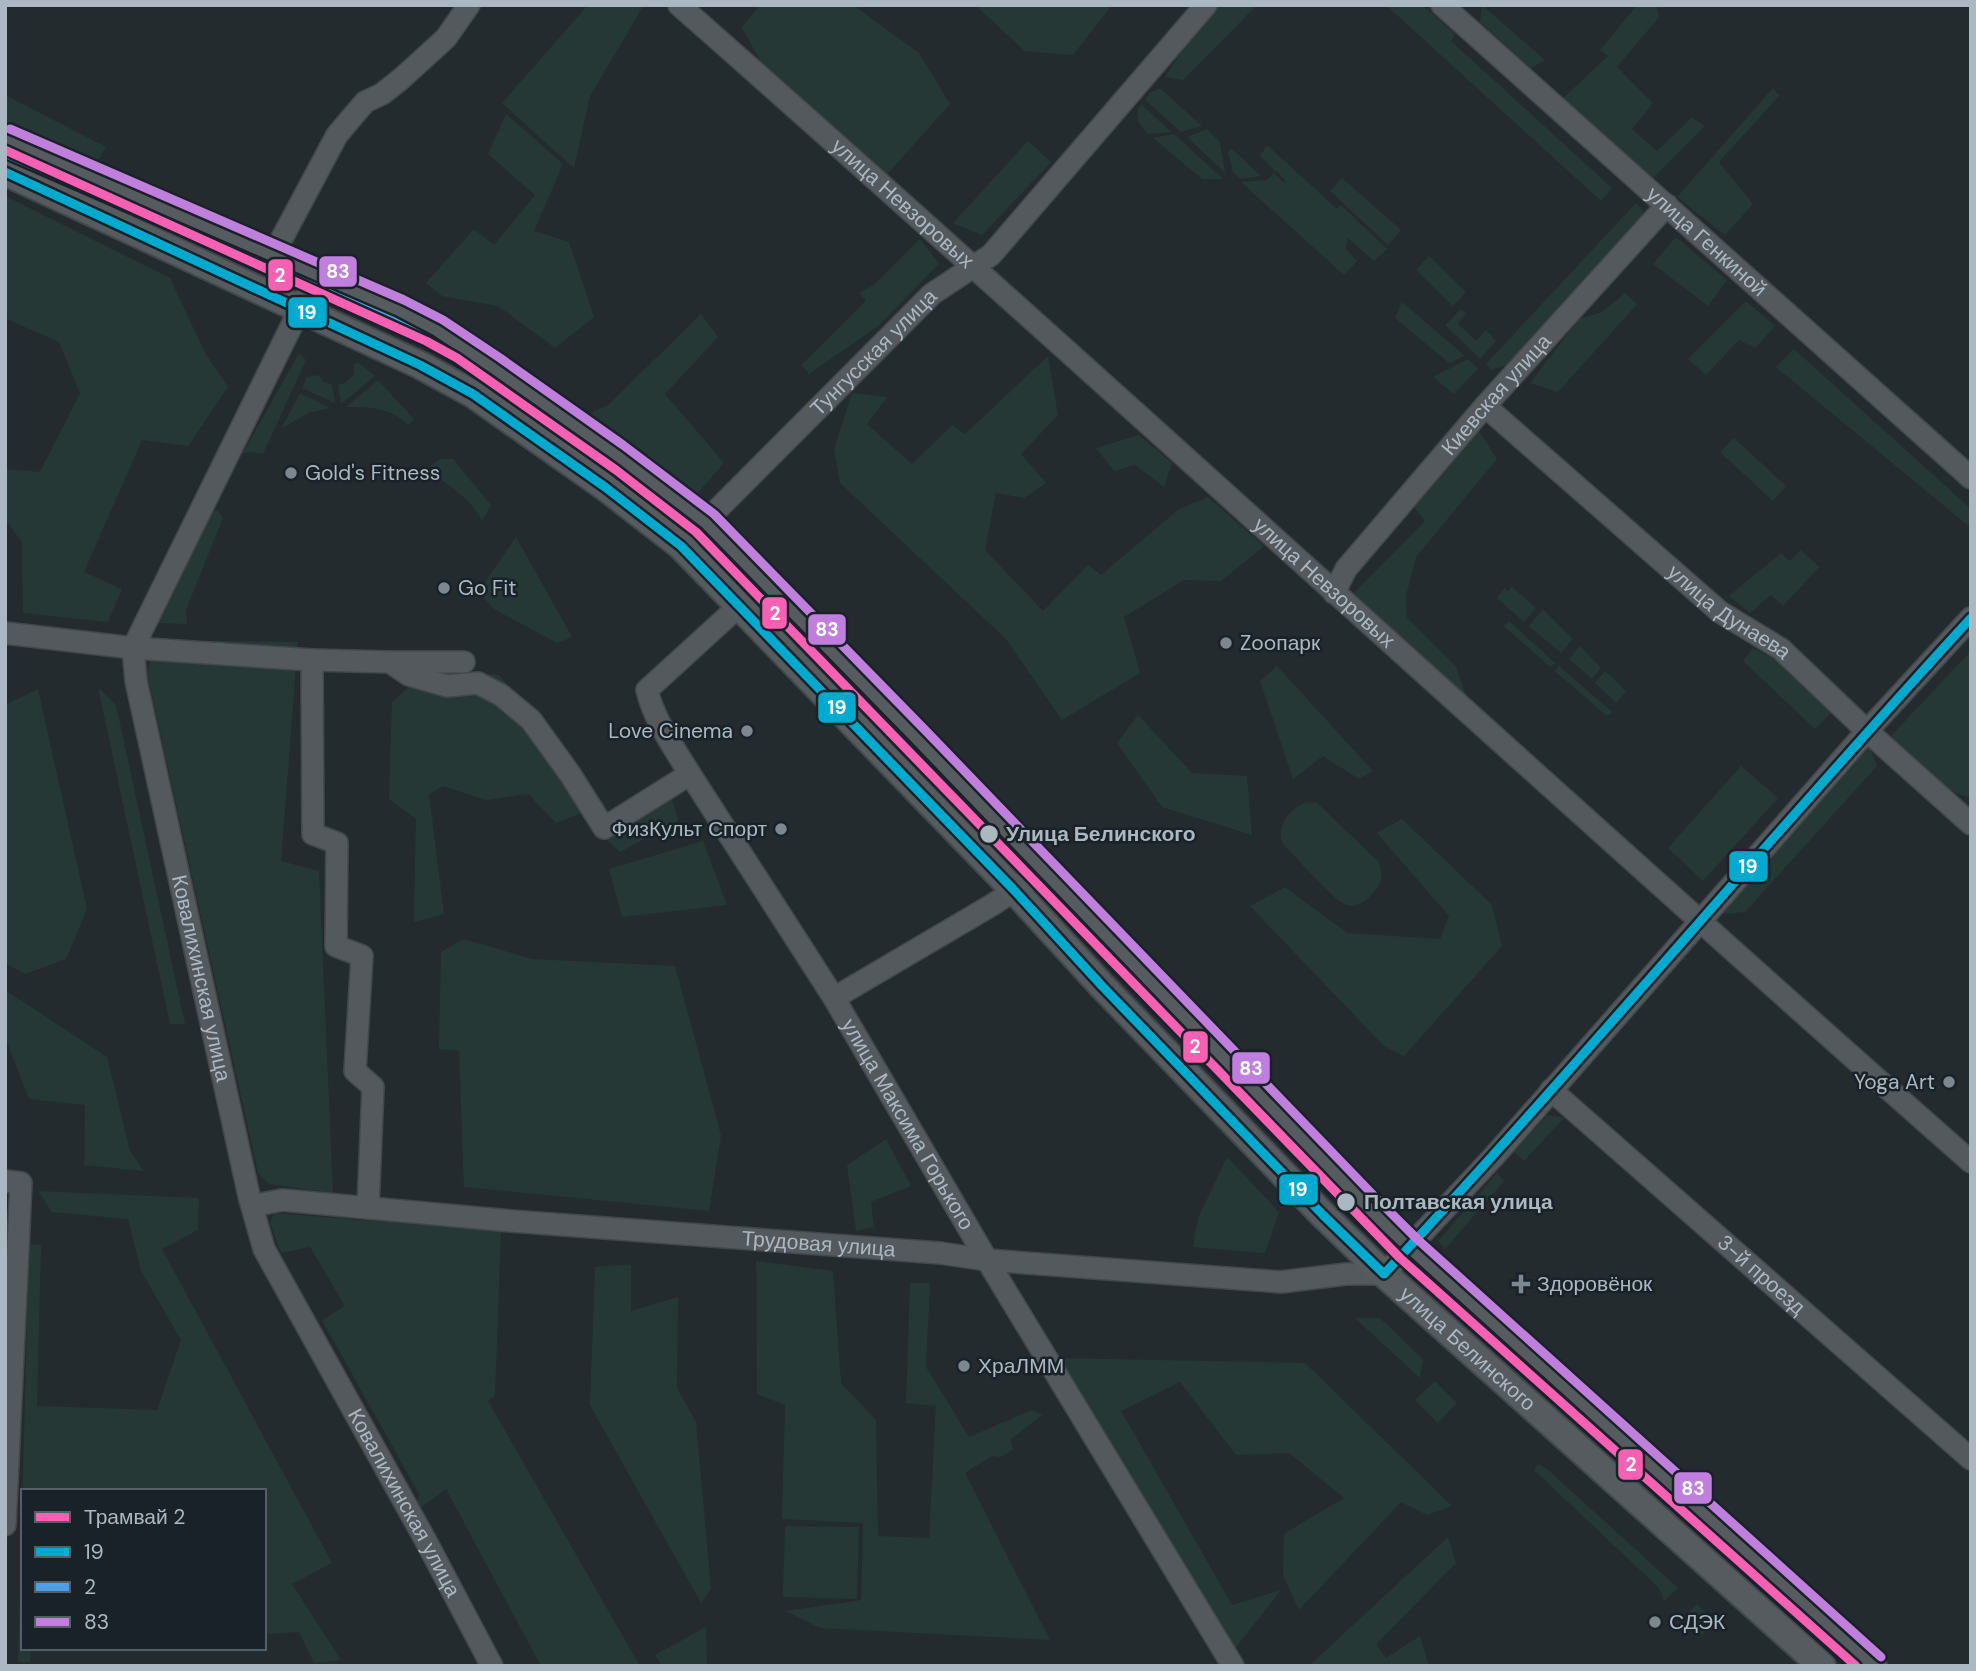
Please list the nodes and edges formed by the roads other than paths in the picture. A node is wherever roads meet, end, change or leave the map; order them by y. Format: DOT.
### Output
graph roads {
  1 [pos="469,5"];
  2 [pos="679,5"];
  3 [pos="1206,5"];
  4 [pos="1442,5"];
  5 [pos="5,140"];
  6 [pos="5,172"];
  7 [pos="1667,205"];
  8 [pos="272,257"];
  9 [pos="973,267"];
  10 [pos="316,276"];
  11 [pos="299,310"];
  12 [pos="1486,406"];
  13 [pos="1971,478"];
  14 [pos="705,523"];
  15 [pos="681,546"];
  16 [pos="1334,593"];
  17 [pos="738,606"];
  18 [pos="1971,618"];
  19 [pos="11,634"];
  20 [pos="133,648"];
  21 [pos="312,660"];
  22 [pos="390,662"];
  23 [pos="464,662"];
  24 [pos="1867,731"];
  25 [pos="690,774"];
  26 [pos="1971,824"];
  27 [pos="1044,871"];
  28 [pos="1013,890"];
  29 [pos="1699,922"];
  30 [pos="834,998"];
  31 [pos="1551,1090"];
  32 [pos="1971,1162"];
  33 [pos="13,1182"];
  34 [pos="252,1206"];
  35 [pos="368,1208"];
  36 [pos="1409,1248"];
  37 [pos="987,1260"];
  38 [pos="1384,1274"];
  39 [pos="1971,1459"];
  40 [pos="5,1525"];
  41 [pos="492,1666"];
  42 [pos="1233,1666"];
  43 [pos="1822,1666"];
  44 [pos="1873,1666"];
  1 -- 8 [label="street"];
  2 -- 9 [label="street, улица Невзоровых"];
  3 -- 9 [label="street, Тунгусская улица"];
  4 -- 7 [label="street, улица Генкиной"];
  5 -- 8 [label="main road"];
  6 -- 11 [label="main road"];
  7 -- 12 [label="street, Киевская улица"];
  7 -- 13 [label="street, улица Генкиной"];
  8 -- 10 [label="main road"];
  9 -- 14 [label="street, Тунгусская улица"];
  9 -- 16 [label="street, улица Невзоровых"];
  10 -- 11 [label="street"];
  10 -- 14 [label="main road, улица Белинского"];
  11 -- 15 [label="main road, улица Белинского"];
  11 -- 20 [label="street"];
  12 -- 16 [label="street, Киевская улица"];
  12 -- 24 [label="street, улица Дунаева"];
  14 -- 15 [label="street, Тунгусская улица"];
  14 -- 27 [label="main road, улица Белинского"];
  15 -- 17 [label="main road, улица Белинского"];
  16 -- 29 [label="street, улица Невзоровых"];
  17 -- 25 [label="street, улица Максима Горького"];
  17 -- 28 [label="main road, улица Белинского"];
  18 -- 24 [label="street"];
  19 -- 20 [label="street"];
  20 -- 21 [label="street"];
  20 -- 34 [label="street, Ковалихинская улица"];
  21 -- 22 [label="street"];
  21 -- 35 [label="street"];
  22 -- 23 [label="street"];
  22 -- 25 [label="street"];
  24 -- 26 [label="street, улица Дунаева"];
  24 -- 29 [label="street"];
  25 -- 30 [label="street, улица Максима Горького"];
  27 -- 28 [label="street"];
  27 -- 36 [label="main road, улица Белинского"];
  28 -- 30 [label="street"];
  28 -- 38 [label="main road, улица Белинского"];
  29 -- 31 [label="street"];
  29 -- 32 [label="street, улица Невзоровых"];
  30 -- 37 [label="street, улица Максима Горького"];
  31 -- 36 [label="street"];
  31 -- 39 [label="street, 3-й проезд"];
  33 -- 40 [label="street"];
  34 -- 35 [label="street, Трудовая улица"];
  34 -- 41 [label="street, Ковалихинская улица"];
  35 -- 37 [label="street, Трудовая улица"];
  36 -- 38 [label="street"];
  36 -- 44 [label="main road, улица Белинского"];
  37 -- 38 [label="street, Трудовая улица"];
  37 -- 42 [label="street, улица Максима Горького"];
  38 -- 43 [label="main road, улица Белинского"];
}
